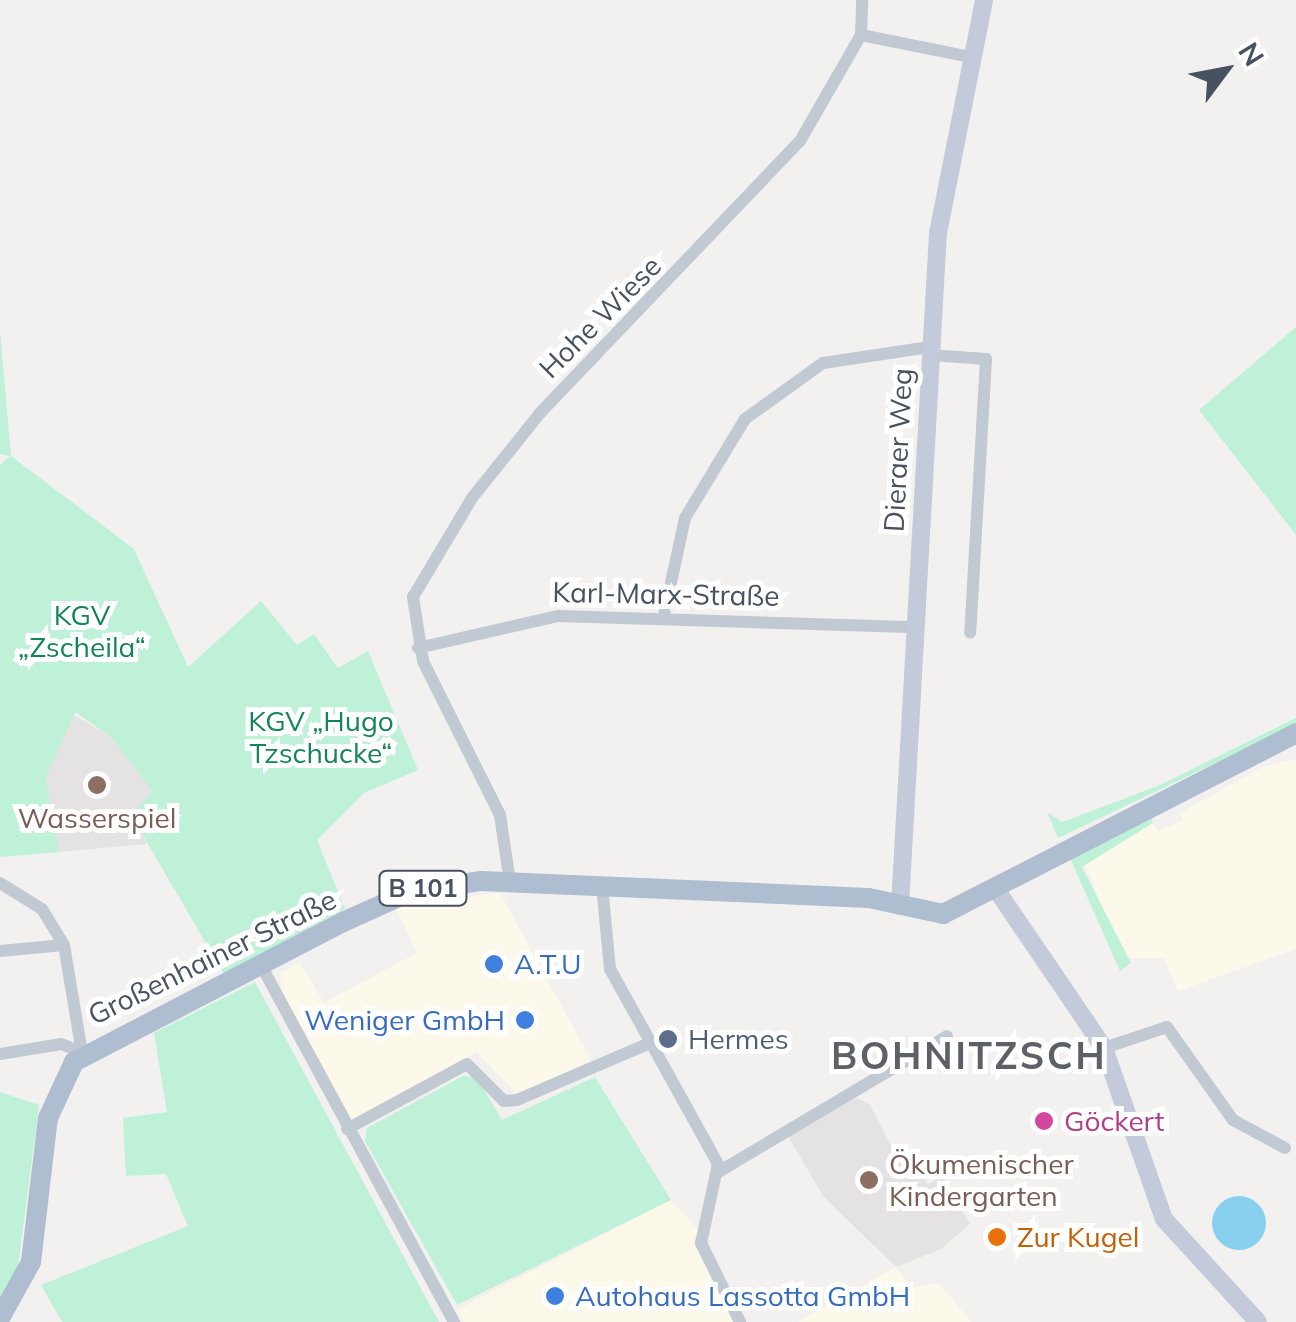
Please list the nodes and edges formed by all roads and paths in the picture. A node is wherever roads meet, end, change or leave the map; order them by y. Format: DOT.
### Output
graph roads {
  1 [pos="862,0"];
  2 [pos="984,0"];
  3 [pos="862,35"];
  4 [pos="975,58"];
  5 [pos="930,351"];
  6 [pos="664,615"];
  7 [pos="916,627"];
  8 [pos="970,633"];
  9 [pos="418,648"];
  10 [pos="1296,733"];
  11 [pos="510,882"];
  12 [pos="0,883"];
  13 [pos="602,886"];
  14 [pos="998,892"];
  15 [pos="900,906"];
  16 [pos="64,944"];
  17 [pos="0,951"];
  18 [pos="262,967"];
  19 [pos="946,1036"];
  20 [pos="650,1043"];
  21 [pos="1104,1048"];
  22 [pos="82,1052"];
  23 [pos="0,1054"];
  24 [pos="346,1129"];
  25 [pos="1285,1148"];
  26 [pos="720,1171"];
  27 [pos="3,1318"];
  28 [pos="454,1322"];
  29 [pos="740,1322"];
  30 [pos="1258,1322"];
  1 -- 3 [label="street"];
  2 -- 4 [label="main road, Dieraer Weg"];
  3 -- 4 [label="street"];
  3 -- 9 [label="street, Hohe Wiese"];
  4 -- 5 [label="main road, Dieraer Weg"];
  5 -- 6 [label="street"];
  5 -- 7 [label="main road, Dieraer Weg"];
  5 -- 8 [label="street"];
  6 -- 7 [label="street, Karl-Marx-Straße"];
  6 -- 9 [label="street, Karl-Marx-Straße"];
  7 -- 15 [label="main road, Dieraer Weg"];
  9 -- 11 [label="street, Hohe Wiese"];
  10 -- 14 [label="main road, B 101"];
  11 -- 13 [label="main road, Großenhainer Straße / B 101"];
  11 -- 18 [label="main road, Großenhainer Straße / B 101"];
  12 -- 16 [label="street"];
  13 -- 15 [label="main road, Großenhainer Straße / B 101"];
  13 -- 20 [label="street"];
  14 -- 15 [label="main road, Großenhainer Straße / B 101"];
  14 -- 21 [label="main road"];
  16 -- 17 [label="street"];
  16 -- 22 [label="street"];
  18 -- 22 [label="main road, Großenhainer Straße / B 101"];
  18 -- 24 [label="street"];
  19 -- 26 [label="street"];
  20 -- 24 [label="street"];
  20 -- 26 [label="street"];
  21 -- 25 [label="street"];
  21 -- 30 [label="main road"];
  22 -- 23 [label="street"];
  22 -- 27 [label="main road, Großenhainer Straße"];
  24 -- 28 [label="street"];
  26 -- 29 [label="street"];
}
